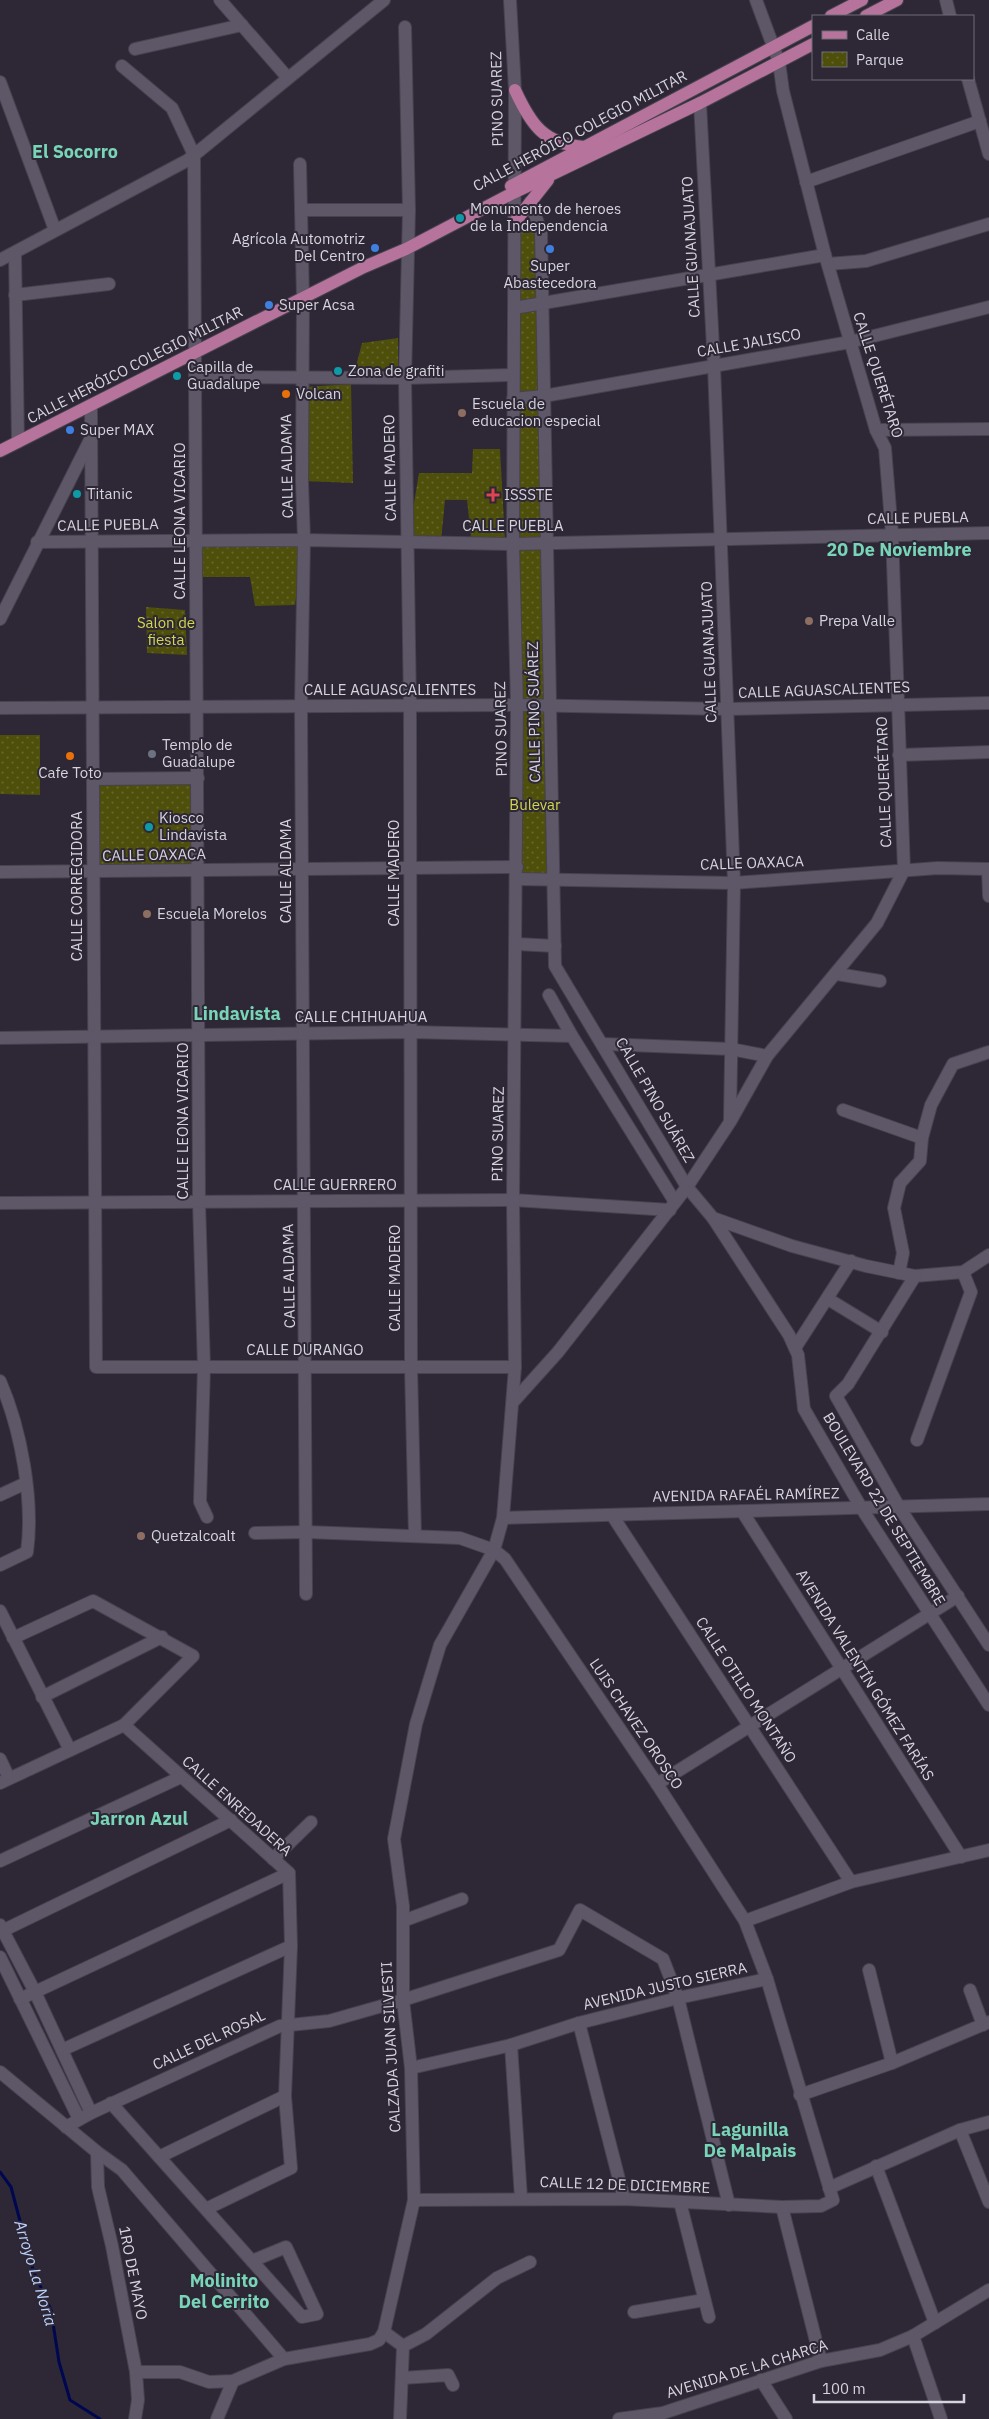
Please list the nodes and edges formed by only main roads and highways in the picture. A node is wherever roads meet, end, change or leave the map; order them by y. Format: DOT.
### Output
graph roads {
  1 [pos="862,0"];
  2 [pos="896,0"];
  3 [pos="833,15"];
  4 [pos="868,15"];
  5 [pos="812,27"];
  6 [pos="812,45"];
  7 [pos="515,90"];
  8 [pos="601,145"];
  9 [pos="584,147"];
  10 [pos="551,177"];
  11 [pos="514,189"];
  12 [pos="514,223"];
  13 [pos="0,451"];
  1 -- 3 [label="main road"];
  2 -- 4 [label="main road"];
  5 -- 8 [label="main road, CALLE HERÓICO COLEGIO MILITAR"];
  6 -- 8 [label="main road, CALLE HERÓICO COLEGIO MILITAR"];
  7 -- 9 [label="main road"];
  8 -- 9 [label="main road, CALLE HERÓICO COLEGIO MILITAR"];
  8 -- 10 [label="main road, CALLE HERÓICO COLEGIO MILITAR"];
  9 -- 11 [label="main road, CALLE HERÓICO COLEGIO MILITAR"];
  10 -- 11 [label="main road, CALLE HERÓICO COLEGIO MILITAR"];
  10 -- 12 [label="main road"];
  11 -- 13 [label="main road, CALLE HERÓICO COLEGIO MILITAR"];
}
